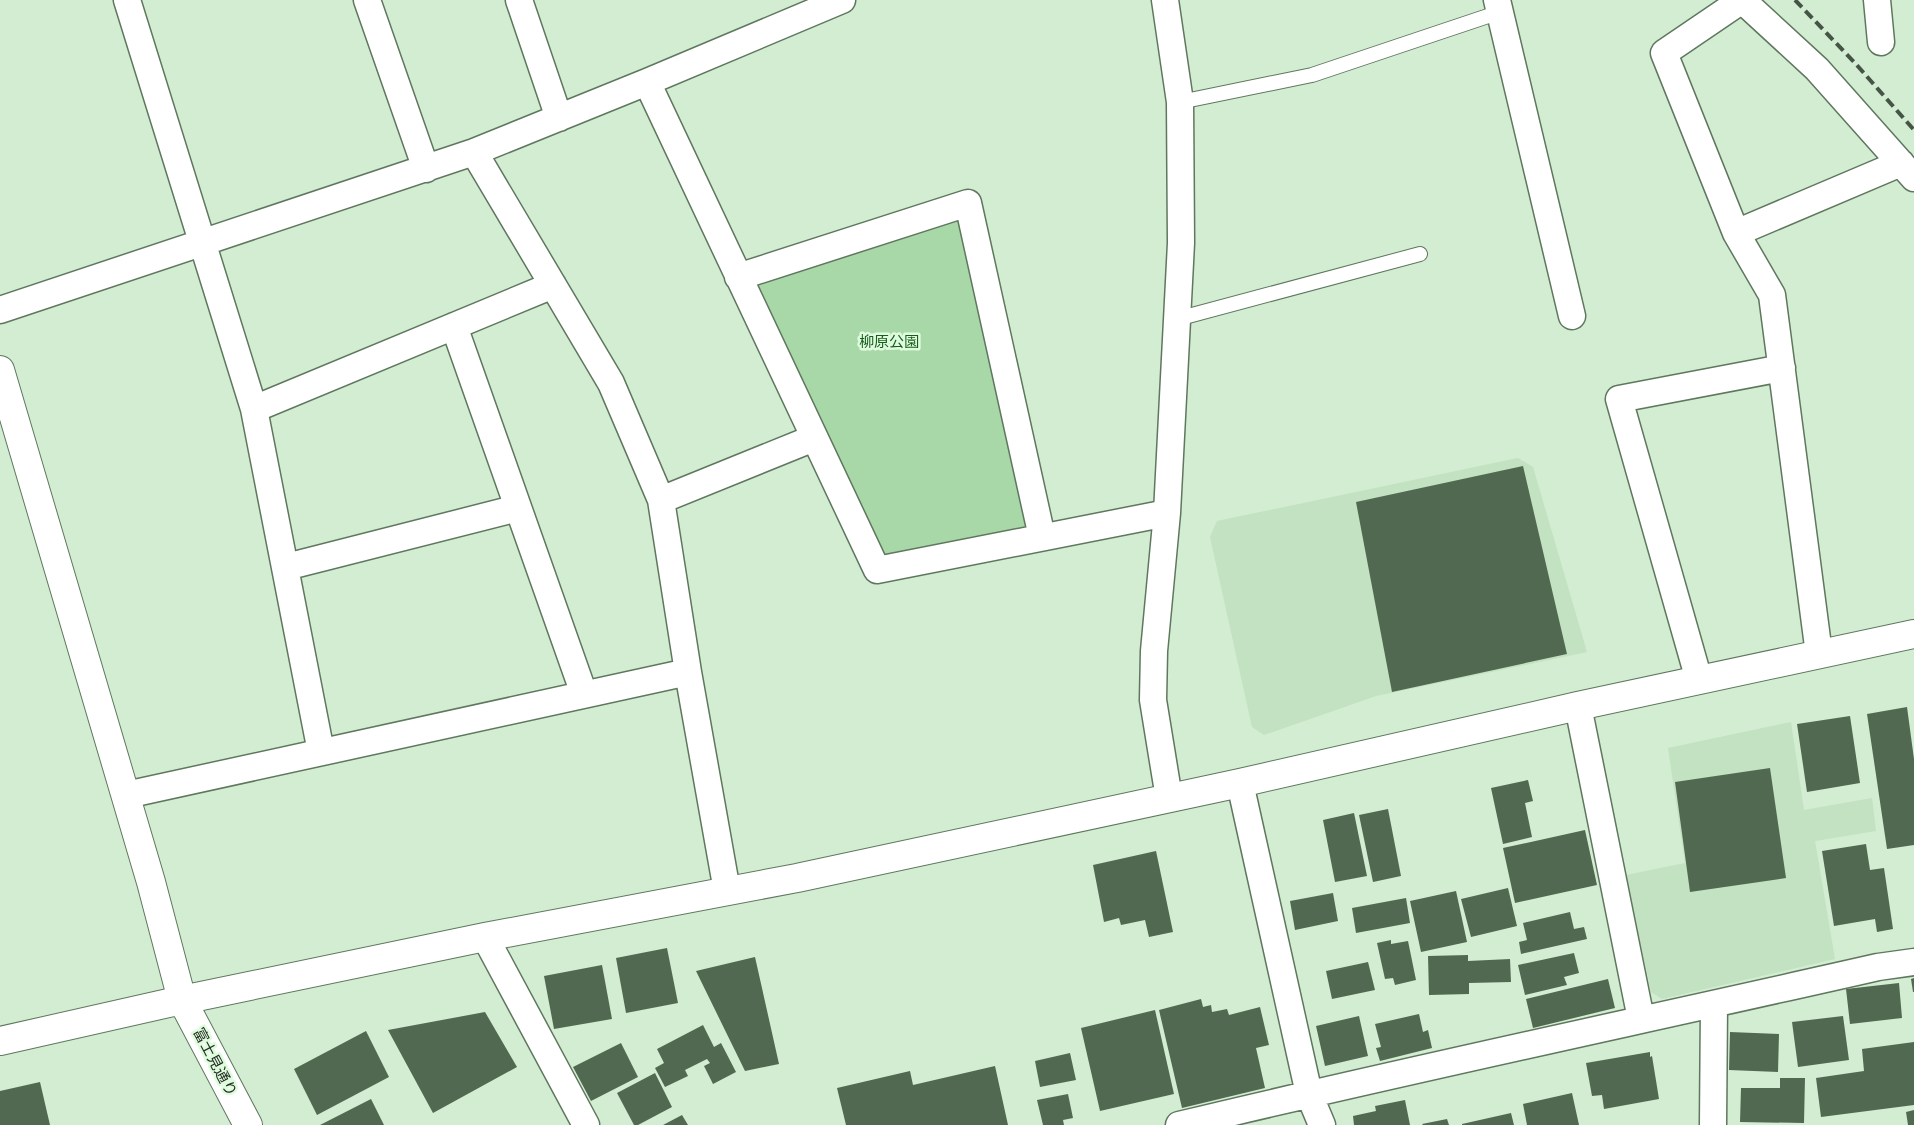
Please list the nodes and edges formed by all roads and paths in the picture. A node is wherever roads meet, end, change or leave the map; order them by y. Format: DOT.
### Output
graph roads {
  1 [pos="127,0"];
  2 [pos="367,0"];
  3 [pos="519,0"];
  4 [pos="842,0"];
  5 [pos="1165,0"];
  6 [pos="1742,0"];
  7 [pos="1877,0"];
  8 [pos="1499,6"];
  9 [pos="1881,42"];
  10 [pos="647,82"];
  11 [pos="1180,102"];
  12 [pos="559,118"];
  13 [pos="474,152"];
  14 [pos="426,169"];
  15 [pos="1907,170"];
  16 [pos="1736,233"];
  17 [pos="204,244"];
  18 [pos="1420,254"];
  19 [pos="738,277"];
  20 [pos="553,285"];
  21 [pos="0,310"];
  22 [pos="1572,316"];
  23 [pos="1177,318"];
  24 [pos="454,326"];
  25 [pos="1782,368"];
  26 [pos="0,373"];
  27 [pos="254,409"];
  28 [pos="814,438"];
  29 [pos="661,500"];
  30 [pos="518,508"];
  31 [pos="1167,513"];
  32 [pos="1042,537"];
  33 [pos="286,567"];
  34 [pos="1914,634"];
  35 [pos="1820,654"];
  36 [pos="688,672"];
  37 [pos="1699,680"];
  38 [pos="584,694"];
  39 [pos="1578,706"];
  40 [pos="320,752"];
  41 [pos="1240,783"];
  42 [pos="126,795"];
  43 [pos="1169,798"];
  44 [pos="727,891"];
  45 [pos="485,937"];
  46 [pos="1914,962"];
  47 [pos="182,1000"];
  48 [pos="1714,1004"];
  49 [pos="1641,1019"];
  50 [pos="0,1041"];
  51 [pos="1309,1094"];
  52 [pos="248,1125"];
  53 [pos="586,1125"];
  54 [pos="1179,1125"];
  55 [pos="1322,1125"];
  56 [pos="1713,1125"];
  1 -- 17 [label="street"];
  2 -- 14 [label="street"];
  3 -- 12 [label="street"];
  4 -- 10 [label="street"];
  5 -- 11 [label="street"];
  6 -- 15 [label="street"];
  6 -- 16 [label="street"];
  7 -- 9 [label="street"];
  8 -- 11 [label="lane"];
  8 -- 22 [label="street"];
  10 -- 12 [label="street"];
  10 -- 19 [label="street"];
  11 -- 23 [label="street"];
  12 -- 13 [label="street"];
  13 -- 14 [label="street"];
  13 -- 20 [label="street"];
  14 -- 17 [label="street"];
  15 -- 16 [label="street"];
  16 -- 25 [label="street"];
  17 -- 21 [label="street"];
  17 -- 27 [label="street"];
  18 -- 23 [label="lane"];
  19 -- 28 [label="street"];
  19 -- 32 [label="street"];
  20 -- 24 [label="street"];
  20 -- 29 [label="street"];
  23 -- 31 [label="street"];
  24 -- 27 [label="street"];
  24 -- 30 [label="street"];
  25 -- 35 [label="street"];
  25 -- 37 [label="street"];
  26 -- 42 [label="street, 富士見通り"];
  27 -- 33 [label="street"];
  28 -- 29 [label="street"];
  28 -- 32 [label="street"];
  29 -- 36 [label="street"];
  30 -- 33 [label="street"];
  30 -- 38 [label="street"];
  31 -- 32 [label="street"];
  31 -- 43 [label="street"];
  33 -- 40 [label="street"];
  34 -- 35 [label="street"];
  35 -- 37 [label="street"];
  36 -- 38 [label="street"];
  36 -- 44 [label="street"];
  37 -- 39 [label="street"];
  38 -- 40 [label="street"];
  39 -- 41 [label="street"];
  39 -- 49 [label="street"];
  40 -- 42 [label="street"];
  41 -- 43 [label="street"];
  41 -- 51 [label="street"];
  42 -- 47 [label="street, 富士見通り"];
  43 -- 44 [label="street"];
  44 -- 45 [label="street"];
  45 -- 47 [label="street"];
  45 -- 53 [label="street"];
  46 -- 48 [label="street"];
  47 -- 50 [label="street"];
  47 -- 52 [label="street, 富士見通り"];
  48 -- 49 [label="street"];
  48 -- 56 [label="street"];
  49 -- 51 [label="street"];
  51 -- 54 [label="street"];
  51 -- 55 [label="street"];
}
